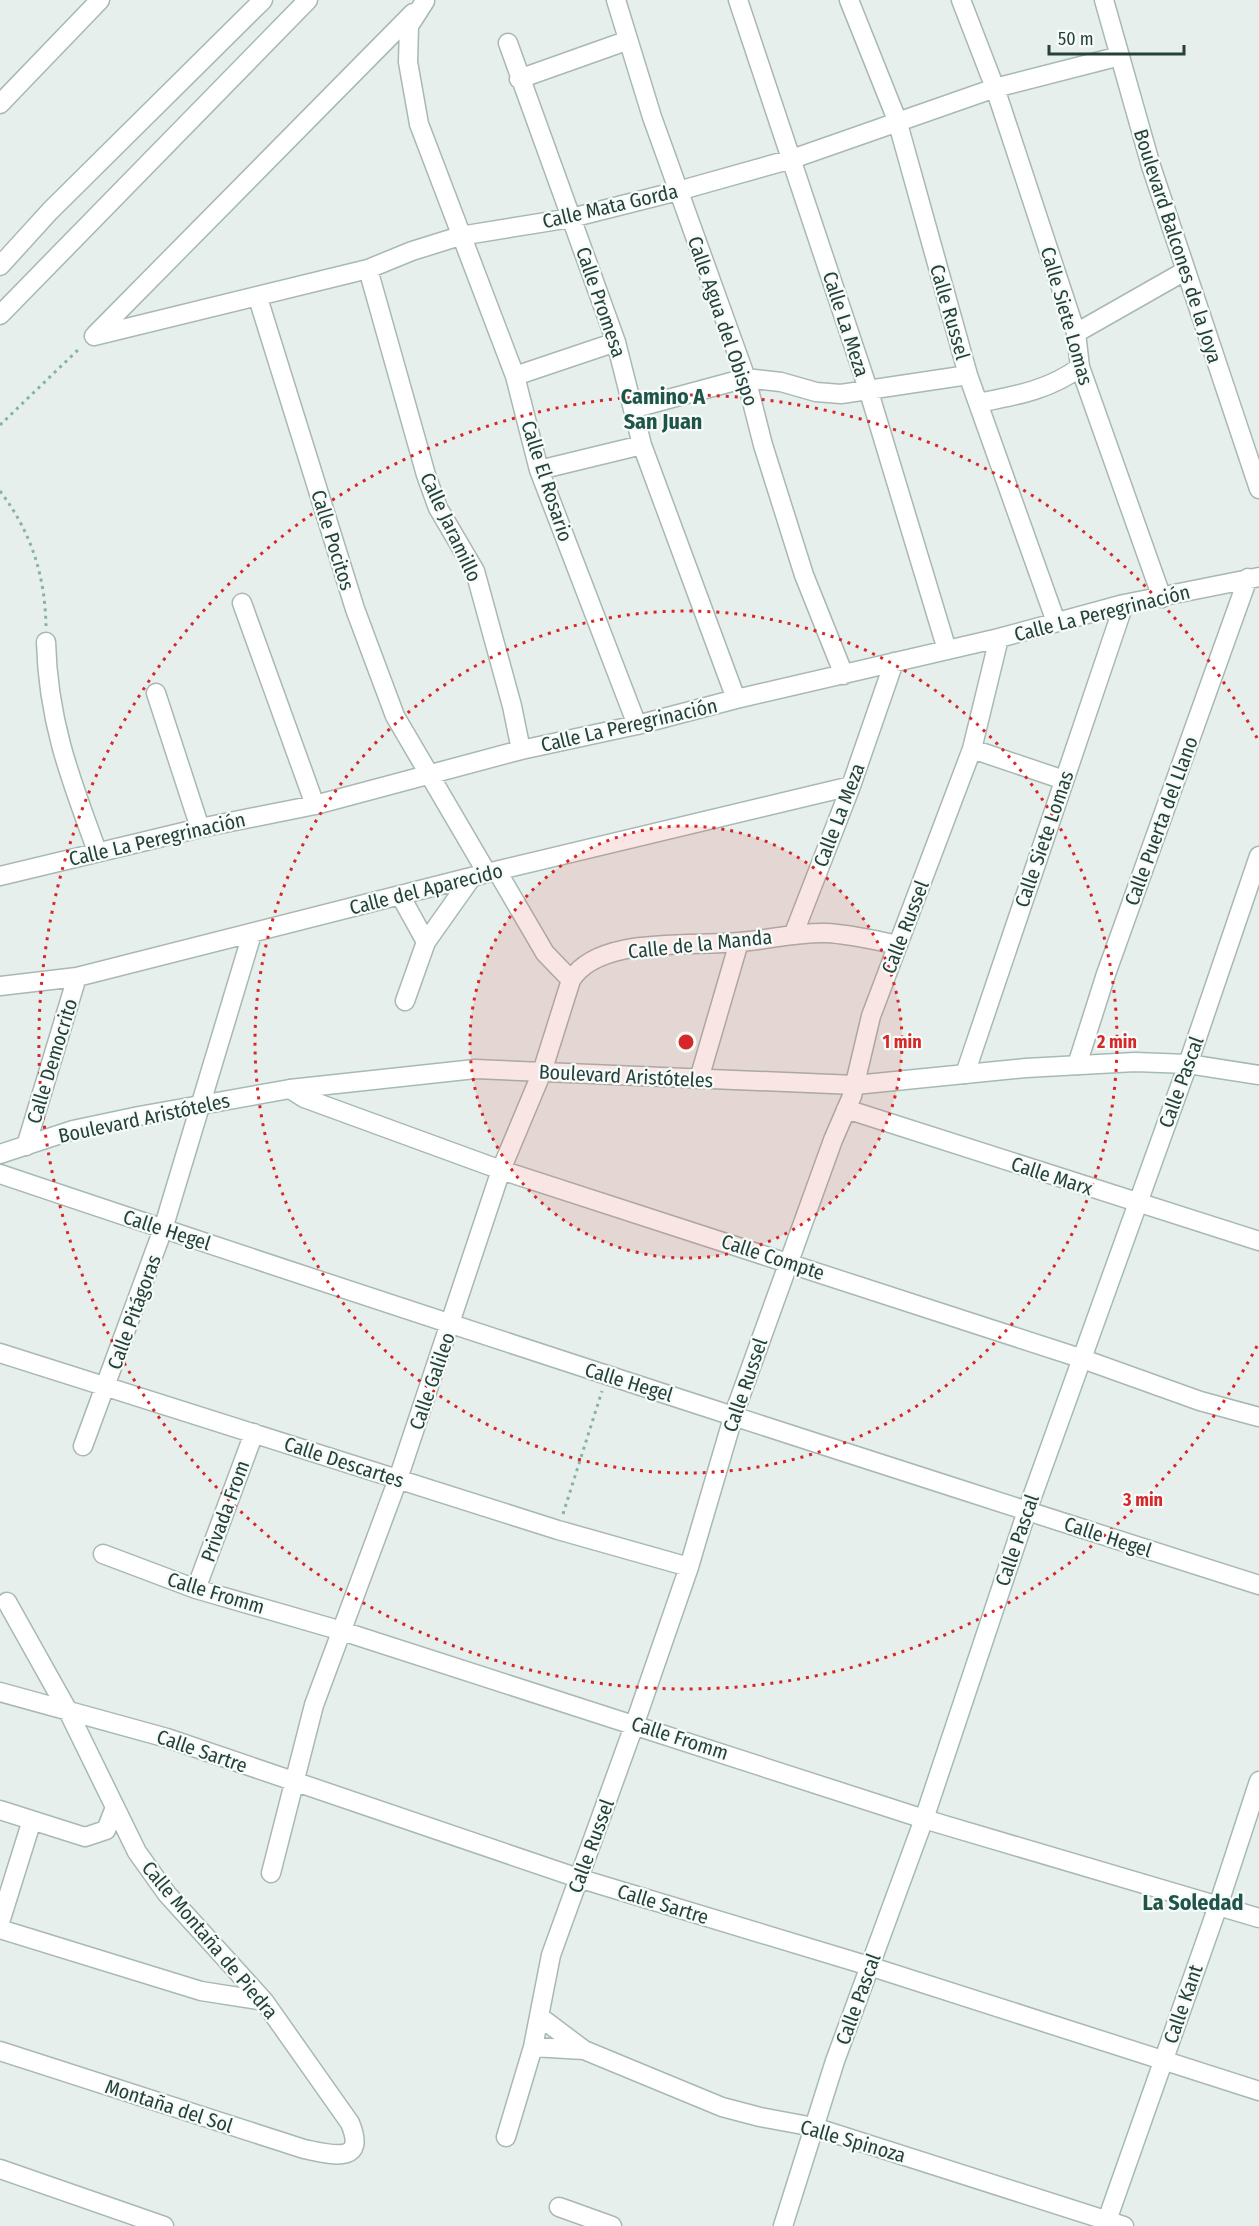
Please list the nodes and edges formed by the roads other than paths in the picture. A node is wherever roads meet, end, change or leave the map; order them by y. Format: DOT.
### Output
graph roads {
  1 [pos="100,0"];
  2 [pos="263,0"];
  3 [pos="308,0"];
  4 [pos="427,0"];
  5 [pos="616,0"];
  6 [pos="738,0"];
  7 [pos="961,0"];
  8 [pos="1104,0"];
  9 [pos="852,1"];
  10 [pos="627,41"];
  11 [pos="508,43"];
  12 [pos="1120,56"];
  13 [pos="519,79"];
  14 [pos="995,88"];
  15 [pos="0,104"];
  16 [pos="897,120"];
  17 [pos="792,159"];
  18 [pos="678,190"];
  19 [pos="571,218"];
  20 [pos="460,236"];
  21 [pos="0,266"];
  22 [pos="368,269"];
  23 [pos="1185,271"];
  24 [pos="258,298"];
  25 [pos="0,315"];
  26 [pos="1076,333"];
  27 [pos="616,342"];
  28 [pos="1080,368"];
  29 [pos="968,375"];
  30 [pos="515,376"];
  31 [pos="746,378"];
  32 [pos="869,392"];
  33 [pos="978,403"];
  34 [pos="635,408"];
  35 [pos="642,445"];
  36 [pos="539,470"];
  37 [pos="1259,489"];
  38 [pos="1253,578"];
  39 [pos="1162,597"];
  40 [pos="243,603"];
  41 [pos="1124,604"];
  42 [pos="1056,622"];
  43 [pos="999,638"];
  44 [pos="46,642"];
  45 [pos="947,650"];
  46 [pos="894,662"];
  47 [pos="844,675"];
  48 [pos="156,693"];
  49 [pos="736,699"];
  50 [pos="637,725"];
  51 [pos="972,749"];
  52 [pos="521,750"];
  53 [pos="429,773"];
  54 [pos="1064,780"];
  55 [pos="851,786"];
  56 [pos="315,806"];
  57 [pos="200,828"];
  58 [pos="97,851"];
  59 [pos="1259,856"];
  60 [pos="486,874"];
  61 [pos="0,876"];
  62 [pos="400,895"];
  63 [pos="794,933"];
  64 [pos="252,934"];
  65 [pos="426,942"];
  66 [pos="739,942"];
  67 [pos="898,945"];
  68 [pos="77,977"];
  69 [pos="570,980"];
  70 [pos="0,986"];
  71 [pos="405,1001"];
  72 [pos="1188,1064"];
  73 [pos="1077,1065"];
  74 [pos="542,1072"];
  75 [pos="965,1074"];
  76 [pos="1259,1075"];
  77 [pos="699,1079"];
  78 [pos="855,1085"];
  79 [pos="290,1089"];
  80 [pos="199,1106"];
  81 [pos="846,1109"];
  82 [pos="26,1146"];
  83 [pos="0,1154"];
  84 [pos="501,1170"];
  85 [pos="0,1174"];
  86 [pos="1138,1204"];
  87 [pos="163,1229"];
  88 [pos="1259,1241"];
  89 [pos="789,1262"];
  90 [pos="452,1323"];
  91 [pos="0,1353"];
  92 [pos="1080,1358"];
  93 [pos="107,1386"];
  94 [pos="734,1414"];
  95 [pos="1259,1417"];
  96 [pos="254,1433"];
  97 [pos="83,1446"];
  98 [pos="398,1479"];
  99 [pos="1027,1511"];
  100 [pos="103,1554"];
  101 [pos="689,1567"];
  102 [pos="1259,1585"];
  103 [pos="196,1589"];
  104 [pos="7,1602"];
  105 [pos="342,1631"];
  106 [pos="0,1692"];
  107 [pos="68,1711"];
  108 [pos="635,1724"];
  109 [pos="1259,1781"];
  110 [pos="295,1782"];
  111 [pos="0,1810"];
  112 [pos="114,1810"];
  113 [pos="924,1819"];
  114 [pos="32,1820"];
  115 [pos="271,1873"];
  116 [pos="578,1878"];
  117 [pos="1218,1906"];
  118 [pos="1259,1918"];
  119 [pos="0,1922"];
  120 [pos="0,1929"];
  121 [pos="869,1966"];
  122 [pos="264,2001"];
  123 [pos="540,2017"];
  124 [pos="533,2047"];
  125 [pos="584,2050"];
  126 [pos="0,2051"];
  127 [pos="1163,2062"];
  128 [pos="1259,2091"];
  129 [pos="814,2127"];
  130 [pos="506,2137"];
  131 [pos="340,2156"];
  132 [pos="0,2169"];
  133 [pos="559,2207"];
  134 [pos="1112,2224"];
  135 [pos="164,2226"];
  136 [pos="612,2226"];
  137 [pos="783,2226"];
  1 -- 15 [label="street"];
  2 -- 21 [label="street"];
  3 -- 25 [label="street"];
  4 -- 20 [label="street, Calle El Rosario"];
  4 -- 24 [label="street, Calle Mata Gorda"];
  5 -- 10 [label="street, Calle Agua del Obispo"];
  6 -- 17 [label="street, Calle La Meza"];
  7 -- 14 [label="street, Calle Siete Lomas"];
  8 -- 12 [label="street, Boulevard Balcones de la Joya"];
  9 -- 16 [label="street, Calle Russel"];
  10 -- 13 [label="street"];
  10 -- 18 [label="street, Calle Agua del Obispo"];
  11 -- 13 [label="street, Calle Promesa"];
  12 -- 14 [label="street, Calle Mata Gorda"];
  12 -- 23 [label="street, Boulevard Balcones de la Joya"];
  13 -- 19 [label="street, Calle Promesa"];
  14 -- 16 [label="street, Calle Mata Gorda"];
  14 -- 26 [label="street, Calle Siete Lomas"];
  16 -- 17 [label="street, Calle Mata Gorda"];
  16 -- 29 [label="street, Calle Russel"];
  17 -- 18 [label="street, Calle Mata Gorda"];
  17 -- 32 [label="street, Calle La Meza"];
  18 -- 19 [label="street, Calle Mata Gorda"];
  18 -- 31 [label="street, Calle Agua del Obispo"];
  19 -- 20 [label="street, Calle Mata Gorda"];
  19 -- 27 [label="street, Calle Promesa"];
  20 -- 22 [label="street, Calle Mata Gorda"];
  20 -- 30 [label="street, Calle El Rosario"];
  22 -- 24 [label="street, Calle Mata Gorda"];
  22 -- 52 [label="street, Calle Jaramillo"];
  23 -- 26 [label="street"];
  23 -- 37 [label="street, Boulevard Balcones de la Joya"];
  24 -- 53 [label="street, Calle Pocitos"];
  26 -- 28 [label="street, Calle Siete Lomas"];
  27 -- 30 [label="street"];
  27 -- 34 [label="street, Calle Promesa"];
  28 -- 33 [label="street"];
  28 -- 39 [label="street, Calle Siete Lomas"];
  29 -- 32 [label="street"];
  29 -- 33 [label="street, Calle Russel"];
  30 -- 36 [label="street, Calle El Rosario"];
  31 -- 32 [label="street"];
  31 -- 34 [label="street"];
  31 -- 47 [label="street, Calle Agua del Obispo"];
  32 -- 45 [label="street, Calle La Meza"];
  33 -- 42 [label="street, Calle Russel"];
  34 -- 35 [label="street, Calle Promesa"];
  35 -- 36 [label="street"];
  35 -- 49 [label="street, Calle Promesa"];
  36 -- 50 [label="street, Calle El Rosario"];
  38 -- 39 [label="street, Calle La Peregrinación"];
  38 -- 73 [label="street, Calle Puerta del Llano"];
  39 -- 41 [label="street, Calle La Peregrinación"];
  40 -- 56 [label="street"];
  41 -- 42 [label="street, Calle La Peregrinación"];
  41 -- 54 [label="street, Calle Siete Lomas"];
  42 -- 43 [label="street, Calle La Peregrinación"];
  43 -- 45 [label="street, Calle La Peregrinación"];
  43 -- 51 [label="street, Calle Russel"];
  44 -- 58 [label="street"];
  45 -- 46 [label="street, Calle La Peregrinación"];
  46 -- 47 [label="street, Calle La Peregrinación"];
  46 -- 55 [label="street, Calle La Meza"];
  47 -- 49 [label="street, Calle La Peregrinación"];
  48 -- 57 [label="street"];
  49 -- 50 [label="street, Calle La Peregrinación"];
  50 -- 52 [label="street, Calle La Peregrinación"];
  51 -- 54 [label="street"];
  51 -- 67 [label="street, Calle Russel"];
  52 -- 53 [label="street, Calle La Peregrinación"];
  53 -- 56 [label="street, Calle La Peregrinación"];
  53 -- 60 [label="street"];
  54 -- 75 [label="street, Calle Siete Lomas"];
  55 -- 60 [label="street, Calle del Aparecido"];
  55 -- 63 [label="street, Calle La Meza"];
  56 -- 57 [label="street, Calle La Peregrinación"];
  57 -- 58 [label="street, Calle La Peregrinación"];
  58 -- 61 [label="street, Calle La Peregrinación"];
  59 -- 72 [label="street, Calle Pascal"];
  60 -- 62 [label="street, Calle del Aparecido"];
  60 -- 65 [label="street"];
  60 -- 69 [label="street"];
  62 -- 64 [label="street, Calle del Aparecido"];
  62 -- 65 [label="street"];
  63 -- 66 [label="street, Calle de la Manda"];
  63 -- 67 [label="street, Calle de la Manda"];
  64 -- 68 [label="street, Calle del Aparecido"];
  64 -- 80 [label="street, Calle Pitágoras"];
  65 -- 71 [label="street"];
  66 -- 69 [label="street, Calle de la Manda"];
  66 -- 77 [label="street"];
  67 -- 78 [label="street, Calle Russel"];
  68 -- 70 [label="street, Calle del Aparecido"];
  68 -- 82 [label="street, Calle Democrito"];
  69 -- 74 [label="street, Calle Galileo"];
  72 -- 73 [label="street, Boulevard Aristóteles"];
  72 -- 76 [label="street, Boulevard Aristóteles"];
  72 -- 86 [label="street, Calle Pascal"];
  73 -- 75 [label="street, Boulevard Aristóteles"];
  74 -- 77 [label="street, Boulevard Aristóteles"];
  74 -- 79 [label="street, Boulevard Aristóteles"];
  74 -- 84 [label="street, Calle Galileo"];
  75 -- 78 [label="street, Boulevard Aristóteles"];
  77 -- 78 [label="street, Boulevard Aristóteles"];
  78 -- 81 [label="street, Calle Russel"];
  79 -- 80 [label="street, Boulevard Aristóteles"];
  79 -- 84 [label="street, Calle Compte"];
  80 -- 82 [label="street, Boulevard Aristóteles"];
  80 -- 87 [label="street, Calle Pitágoras"];
  81 -- 86 [label="street, Calle Marx"];
  81 -- 89 [label="street, Calle Russel"];
  82 -- 83 [label="street, Boulevard Aristóteles"];
  84 -- 89 [label="street, Calle Compte"];
  84 -- 90 [label="street, Calle Galileo"];
  85 -- 87 [label="street, Calle Hegel"];
  86 -- 88 [label="street, Calle Marx"];
  86 -- 92 [label="street, Calle Pascal"];
  87 -- 90 [label="street, Calle Hegel"];
  87 -- 93 [label="street, Calle Pitágoras"];
  89 -- 92 [label="street, Calle Compte"];
  89 -- 94 [label="street, Calle Russel"];
  90 -- 94 [label="street, Calle Hegel"];
  90 -- 98 [label="street, Calle Galileo"];
  91 -- 93 [label="street, Calle Descartes"];
  92 -- 95 [label="street, Calle Compte"];
  92 -- 99 [label="street, Calle Pascal"];
  93 -- 96 [label="street, Calle Descartes"];
  93 -- 97 [label="street, Calle Pitágoras"];
  94 -- 99 [label="street, Calle Hegel"];
  94 -- 101 [label="street, Calle Russel"];
  96 -- 98 [label="street, Calle Descartes"];
  96 -- 103 [label="street, Privada From"];
  98 -- 101 [label="street, Calle Descartes"];
  98 -- 105 [label="street, Calle Galileo"];
  99 -- 102 [label="street, Calle Hegel"];
  99 -- 113 [label="street, Calle Pascal"];
  100 -- 103 [label="street, Calle Fromm"];
  101 -- 108 [label="street, Calle Russel"];
  103 -- 105 [label="street, Calle Fromm"];
  104 -- 107 [label="street, Calle Montaña de Piedra"];
  105 -- 108 [label="street, Calle Fromm"];
  105 -- 110 [label="street, Calle Galileo"];
  106 -- 107 [label="street, Calle Sartre"];
  107 -- 110 [label="street, Calle Sartre"];
  107 -- 112 [label="street, Calle Montaña de Piedra"];
  108 -- 113 [label="street, Calle Fromm"];
  108 -- 116 [label="street, Calle Russel"];
  109 -- 117 [label="street, Calle Kant"];
  110 -- 115 [label="street, Calle Galileo"];
  110 -- 116 [label="street, Calle Sartre"];
  111 -- 114 [label="street"];
  112 -- 114 [label="street"];
  112 -- 122 [label="street, Calle Montaña de Piedra"];
  113 -- 117 [label="street, Calle Fromm"];
  113 -- 121 [label="street, Calle Pascal"];
  114 -- 119 [label="street"];
  116 -- 121 [label="street, Calle Sartre"];
  116 -- 123 [label="street, Calle Russel"];
  117 -- 118 [label="street, Calle Fromm"];
  117 -- 127 [label="street, Calle Kant"];
  120 -- 122 [label="street"];
  121 -- 127 [label="street, Calle Sartre"];
  121 -- 129 [label="street, Calle Pascal"];
  122 -- 131 [label="street, Calle Montaña de Piedra"];
  123 -- 124 [label="street, Calle Russel"];
  123 -- 125 [label="street, Calle Spinoza"];
  124 -- 125 [label="street, Calle Spinoza"];
  124 -- 130 [label="street, Calle Russel"];
  125 -- 129 [label="street, Calle Spinoza"];
  126 -- 131 [label="street, Montaña del Sol"];
  127 -- 128 [label="street, Calle Sartre"];
  127 -- 134 [label="street, Calle Kant"];
  129 -- 134 [label="street, Calle Spinoza"];
  129 -- 137 [label="street, Calle Pascal"];
  132 -- 135 [label="street"];
  133 -- 136 [label="street"];
}
